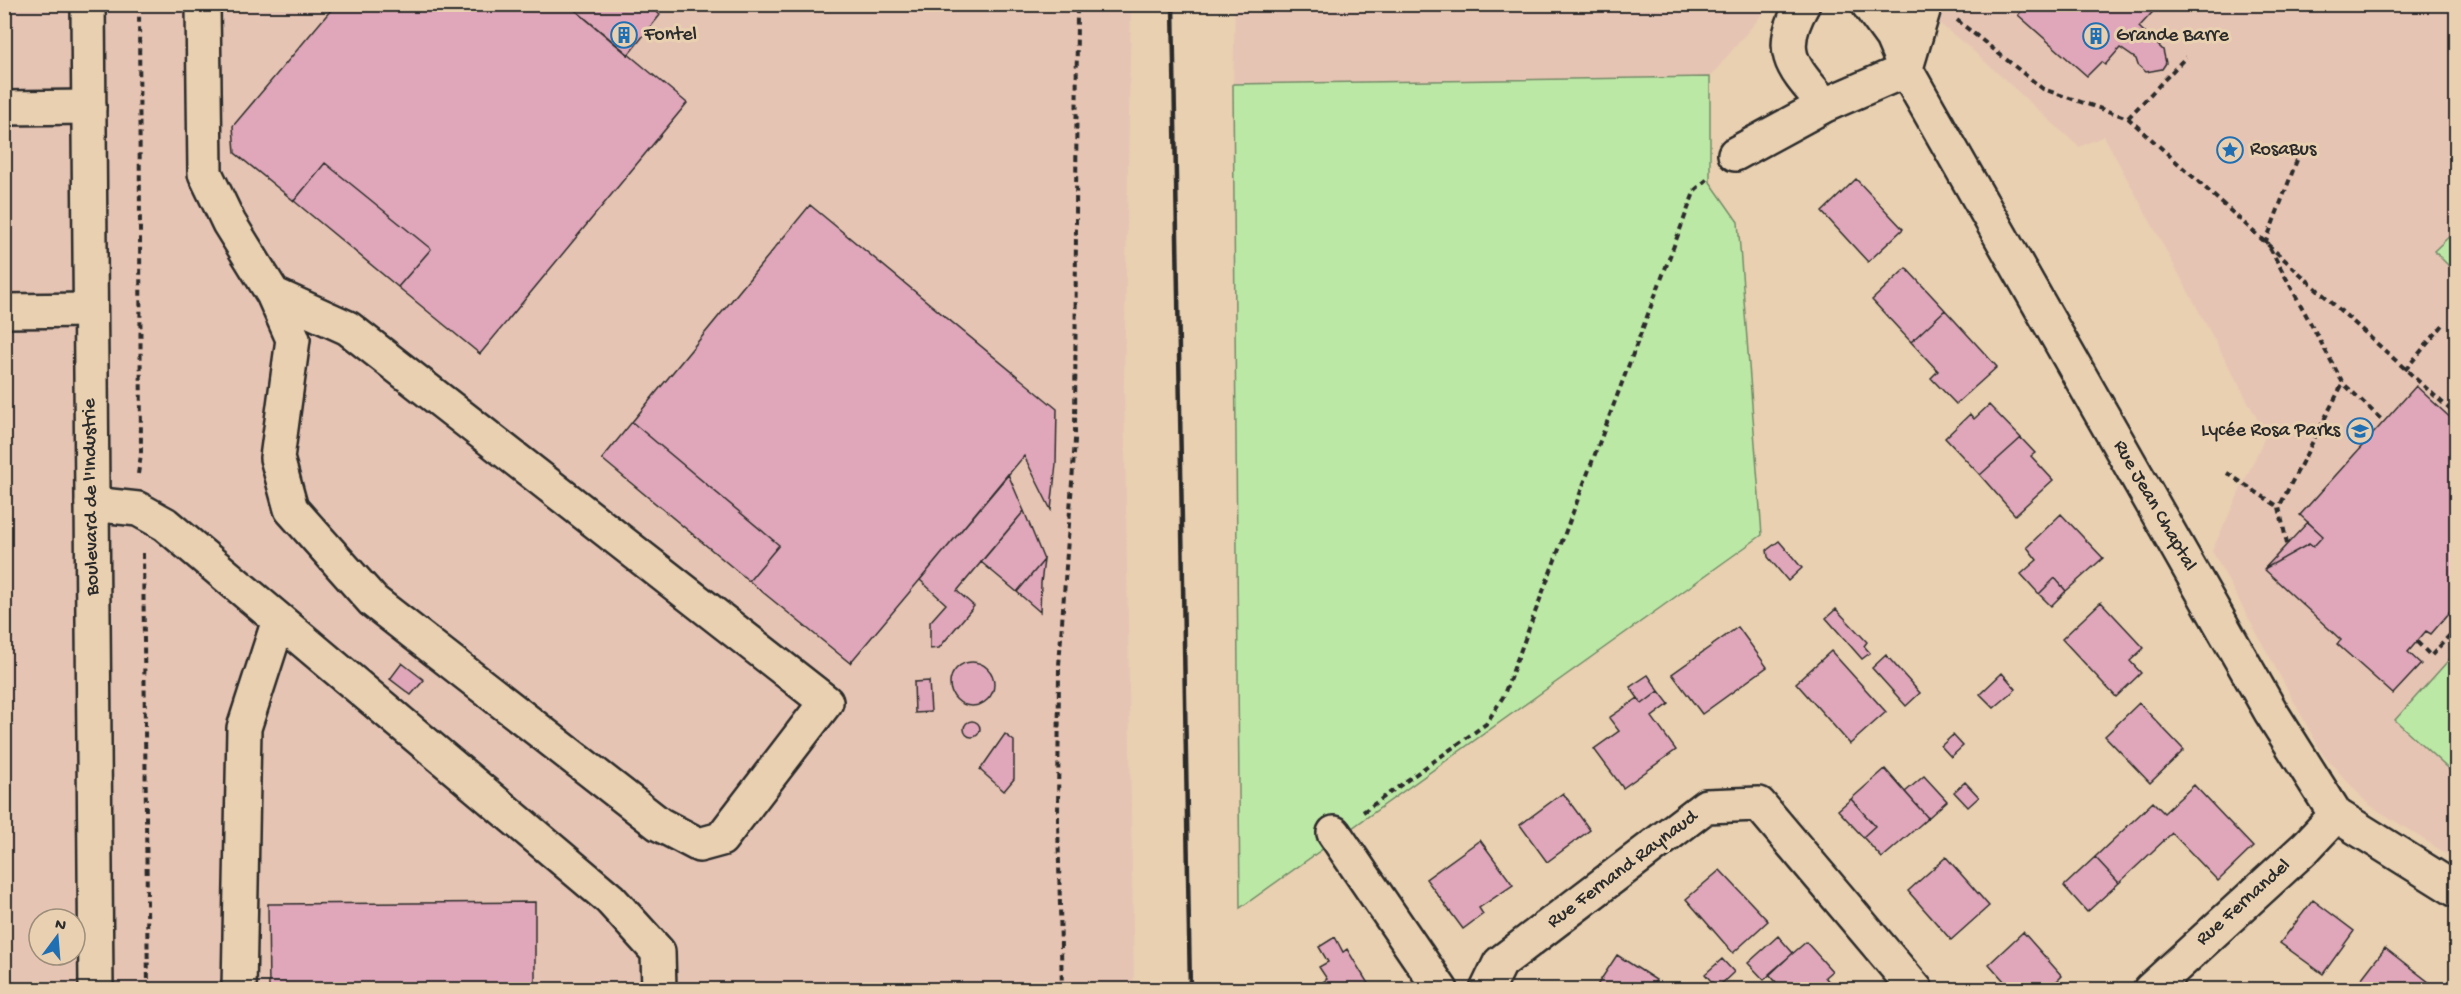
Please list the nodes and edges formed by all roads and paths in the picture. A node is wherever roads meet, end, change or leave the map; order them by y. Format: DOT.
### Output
graph roads {
  1 [pos="88,4"];
  2 [pos="203,4"];
  3 [pos="1077,4"];
  4 [pos="1803,4"];
  5 [pos="1868,4"];
  6 [pos="1898,4"];
  7 [pos="1939,11"];
  8 [pos="1892,37"];
  9 [pos="2186,57"];
  10 [pos="1906,70"];
  11 [pos="1825,105"];
  12 [pos="89,107"];
  13 [pos="4,108"];
  14 [pos="2128,118"];
  15 [pos="1735,154"];
  16 [pos="2297,160"];
  17 [pos="2266,240"];
  18 [pos="273,294"];
  19 [pos="90,310"];
  20 [pos="4,311"];
  21 [pos="2443,325"];
  22 [pos="2405,370"];
  23 [pos="2343,383"];
  24 [pos="2457,415"];
  25 [pos="2384,422"];
  26 [pos="2228,473"];
  27 [pos="92,504"];
  28 [pos="2279,507"];
  29 [pos="2288,544"];
  30 [pos="279,620"];
  31 [pos="2457,627"];
  32 [pos="2417,642"];
  33 [pos="2336,815"];
  34 [pos="1334,833"];
  35 [pos="2457,890"];
  36 [pos="96,990"];
  37 [pos="239,990"];
  38 [pos="659,990"];
  39 [pos="1062,990"];
  40 [pos="1441,990"];
  41 [pos="1487,990"];
  42 [pos="1916,990"];
  43 [pos="2150,990"];
  1 -- 12 [label="street, Boulevard de l'Industrie"];
  2 -- 18 [label="street"];
  3 -- 39 [label="path"];
  4 -- 11 [label="street"];
  5 -- 8 [label="street, Rue Jean Chaptal"];
  6 -- 8 [label="street"];
  7 -- 10 [label="street"];
  7 -- 14 [label="path"];
  8 -- 10 [label="street, Rue Jean Chaptal"];
  9 -- 14 [label="path"];
  10 -- 11 [label="street"];
  10 -- 33 [label="street, Rue Jean Chaptal"];
  11 -- 15 [label="street"];
  12 -- 13 [label="street"];
  12 -- 19 [label="street, Boulevard de l'Industrie"];
  14 -- 17 [label="path"];
  15 -- 34 [label="path"];
  16 -- 17 [label="path"];
  17 -- 22 [label="path"];
  17 -- 23 [label="path"];
  18 -- 18 [label="street"];
  19 -- 20 [label="street"];
  19 -- 27 [label="street, Boulevard de l'Industrie"];
  21 -- 22 [label="path"];
  22 -- 24 [label="path"];
  23 -- 25 [label="path"];
  23 -- 28 [label="path"];
  26 -- 28 [label="path"];
  27 -- 30 [label="street"];
  27 -- 36 [label="street, Boulevard de l'Industrie"];
  28 -- 29 [label="path"];
  30 -- 37 [label="street"];
  30 -- 38 [label="street"];
  31 -- 32 [label="path"];
  33 -- 35 [label="street, Rue Jean Chaptal"];
  33 -- 43 [label="street, Rue Fernandel"];
  34 -- 40 [label="street"];
  41 -- 42 [label="street, Rue Fernand Raynaud"];
}
